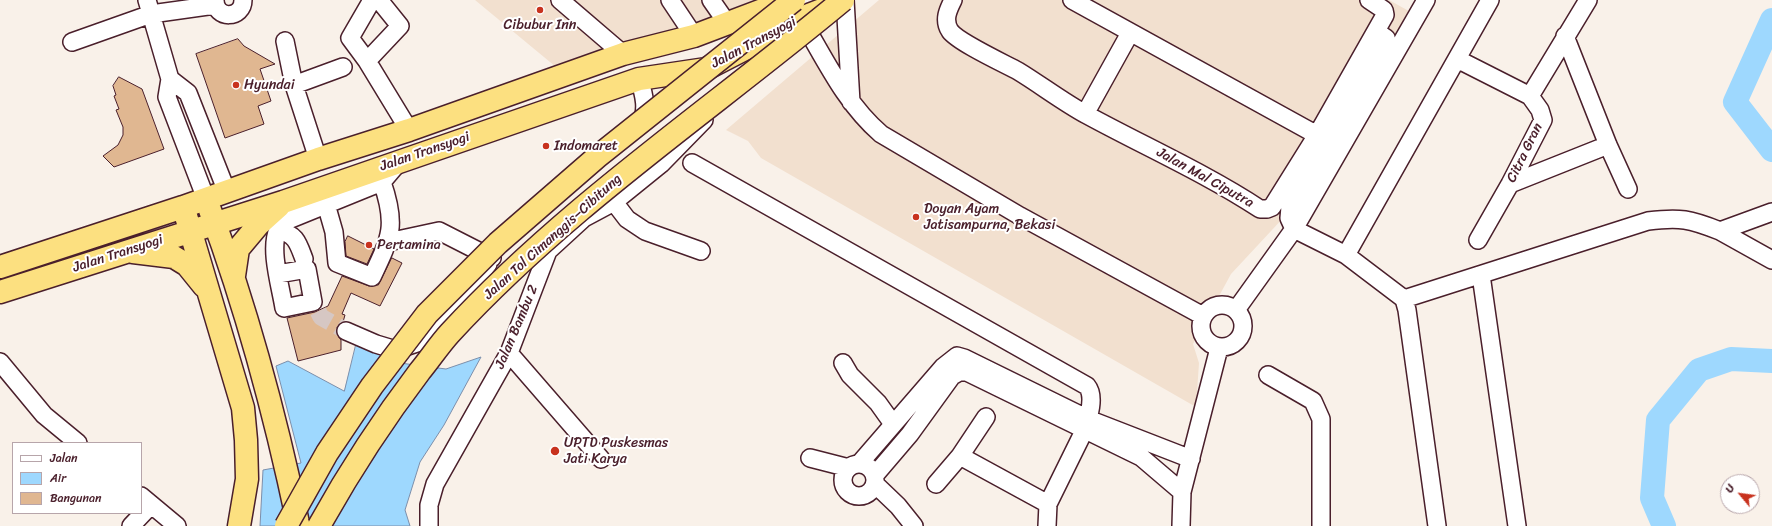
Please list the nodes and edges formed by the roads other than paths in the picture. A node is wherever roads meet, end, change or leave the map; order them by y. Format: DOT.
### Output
graph roads {
  1 [pos="243,0"];
  2 [pos="372,0"];
  3 [pos="379,0"];
  4 [pos="560,0"];
  5 [pos="670,0"];
  6 [pos="711,0"];
  7 [pos="789,0"];
  8 [pos="844,0"];
  9 [pos="953,0"];
  10 [pos="1072,0"];
  11 [pos="1369,0"];
  12 [pos="1426,0"];
  13 [pos="1490,0"];
  14 [pos="1588,0"];
  15 [pos="215,3"];
  16 [pos="149,7"];
  17 [pos="798,9"];
  18 [pos="727,23"];
  19 [pos="1377,32"];
  20 [pos="1130,33"];
  21 [pos="694,36"];
  22 [pos="1565,36"];
  23 [pos="764,40"];
  24 [pos="285,41"];
  25 [pos="72,42"];
  26 [pos="623,54"];
  27 [pos="1457,59"];
  28 [pos="367,61"];
  29 [pos="342,67"];
  30 [pos="639,79"];
  31 [pos="170,80"];
  32 [pos="294,85"];
  33 [pos="1530,96"];
  34 [pos="852,104"];
  35 [pos="1086,114"];
  36 [pos="409,130"];
  37 [pos="1317,135"];
  38 [pos="1608,145"];
  39 [pos="318,159"];
  40 [pos="400,161"];
  41 [pos="692,163"];
  42 [pos="382,182"];
  43 [pos="1510,184"];
  44 [pos="1628,189"];
  45 [pos="227,192"];
  46 [pos="206,199"];
  47 [pos="283,202"];
  48 [pos="614,202"];
  49 [pos="326,204"];
  50 [pos="183,207"];
  51 [pos="1772,212"];
  52 [pos="215,223"];
  53 [pos="1294,229"];
  54 [pos="191,230"];
  55 [pos="278,230"];
  56 [pos="1720,231"];
  57 [pos="1478,240"];
  58 [pos="388,242"];
  59 [pos="701,251"];
  60 [pos="126,252"];
  61 [pos="1346,255"];
  62 [pos="492,258"];
  63 [pos="304,259"];
  64 [pos="1772,260"];
  65 [pos="0,267"];
  66 [pos="278,274"];
  67 [pos="1481,276"];
  68 [pos="233,281"];
  69 [pos="0,292"];
  70 [pos="209,293"];
  71 [pos="1404,299"];
  72 [pos="1236,310"];
  73 [pos="1203,316"];
  74 [pos="346,330"];
  75 [pos="1219,348"];
  76 [pos="509,354"];
  77 [pos="0,362"];
  78 [pos="843,363"];
  79 [pos="1268,374"];
  80 [pos="986,417"];
  81 [pos="893,424"];
  82 [pos="1086,425"];
  83 [pos="77,442"];
  84 [pos="960,456"];
  85 [pos="810,458"];
  86 [pos="601,459"];
  87 [pos="1191,459"];
  88 [pos="854,466"];
  89 [pos="875,479"];
  90 [pos="936,484"];
  91 [pos="1182,492"];
  92 [pos="146,501"];
  93 [pos="1048,504"];
  94 [pos="138,514"];
  95 [pos="131,526"];
  96 [pos="177,526"];
  97 [pos="239,526"];
  98 [pos="286,526"];
  99 [pos="299,526"];
  100 [pos="319,526"];
  101 [pos="429,526"];
  102 [pos="914,526"];
  103 [pos="1047,526"];
  104 [pos="1181,526"];
  105 [pos="1321,526"];
  106 [pos="1437,526"];
  107 [pos="1517,526"];
  1 -- 15 [label="street"];
  2 -- 28 [label="street"];
  3 -- 28 [label="street"];
  4 -- 26 [label="street"];
  5 -- 21 [label="street"];
  6 -- 18 [label="street"];
  7 -- 18 [label="highway, Jalan Transyogi"];
  8 -- 17 [label="highway, Jalan Transyogi"];
  8 -- 34 [label="street"];
  8 -- 100 [label="highway, Jalan Tol Cimanggis–Cibitung, bridge"];
  9 -- 35 [label="street, Jalan Mal Ciputra"];
  10 -- 20 [label="street"];
  11 -- 19 [label="street, Jalan Mal Ciputra"];
  12 -- 53 [label="street"];
  13 -- 27 [label="street"];
  14 -- 22 [label="street"];
  15 -- 16 [label="street"];
  16 -- 25 [label="street"];
  16 -- 31 [label="street"];
  17 -- 23 [label="highway, Jalan Transyogi"];
  17 -- 34 [label="street"];
  17 -- 98 [label="highway, bridge"];
  18 -- 21 [label="highway, Jalan Transyogi"];
  19 -- 37 [label="street, Jalan Mal Ciputra"];
  19 -- 53 [label="street"];
  20 -- 35 [label="street"];
  20 -- 37 [label="street"];
  21 -- 26 [label="highway, Jalan Transyogi"];
  22 -- 33 [label="street"];
  22 -- 38 [label="street"];
  23 -- 30 [label="highway, Jalan Transyogi"];
  23 -- 48 [label="street, Jalan Bambu 2"];
  24 -- 32 [label="street"];
  26 -- 36 [label="highway, Jalan Transyogi"];
  27 -- 33 [label="street"];
  27 -- 61 [label="street"];
  28 -- 36 [label="street"];
  29 -- 32 [label="street"];
  30 -- 40 [label="highway, Jalan Transyogi"];
  30 -- 62 [label="street"];
  31 -- 45 [label="street"];
  31 -- 46 [label="street"];
  32 -- 39 [label="street"];
  33 -- 43 [label="street, Citra Gran"];
  34 -- 73 [label="street"];
  35 -- 37 [label="street, Jalan Mal Ciputra"];
  36 -- 39 [label="highway, Jalan Transyogi"];
  38 -- 43 [label="street"];
  38 -- 44 [label="street"];
  39 -- 45 [label="highway, Jalan Transyogi"];
  40 -- 42 [label="street"];
  40 -- 47 [label="highway, Jalan Transyogi"];
  41 -- 82 [label="street"];
  42 -- 49 [label="street"];
  42 -- 58 [label="street"];
  43 -- 57 [label="street, Citra Gran"];
  45 -- 46 [label="highway, Jalan Transyogi"];
  46 -- 50 [label="highway, Jalan Transyogi"];
  46 -- 52 [label="highway"];
  47 -- 52 [label="highway, Jalan Transyogi"];
  47 -- 68 [label="highway"];
  48 -- 59 [label="street"];
  48 -- 76 [label="street, Jalan Bambu 2"];
  49 -- 55 [label="street"];
  49 -- 58 [label="street"];
  50 -- 54 [label="highway"];
  50 -- 65 [label="highway, Jalan Transyogi"];
  51 -- 56 [label="street"];
  52 -- 54 [label="highway, Jalan Transyogi"];
  52 -- 68 [label="highway"];
  53 -- 61 [label="street"];
  53 -- 72 [label="street"];
  54 -- 60 [label="highway, Jalan Transyogi"];
  54 -- 70 [label="highway"];
  55 -- 63 [label="street"];
  55 -- 66 [label="street"];
  56 -- 64 [label="street"];
  56 -- 67 [label="street"];
  58 -- 62 [label="street"];
  60 -- 69 [label="highway, Jalan Transyogi"];
  60 -- 70 [label="highway"];
  61 -- 71 [label="street"];
  62 -- 74 [label="street"];
  67 -- 71 [label="street"];
  67 -- 107 [label="street"];
  68 -- 99 [label="highway"];
  70 -- 97 [label="highway"];
  71 -- 106 [label="street"];
  72 -- 73 [label="street"];
  72 -- 75 [label="street"];
  73 -- 75 [label="street"];
  75 -- 87 [label="street"];
  76 -- 86 [label="street"];
  76 -- 101 [label="street, Jalan Bambu 2"];
  77 -- 83 [label="street"];
  78 -- 81 [label="street"];
  79 -- 105 [label="street"];
  80 -- 84 [label="street"];
  81 -- 82 [label="street"];
  81 -- 88 [label="street"];
  82 -- 87 [label="street"];
  82 -- 89 [label="street"];
  82 -- 91 [label="street"];
  82 -- 93 [label="street"];
  84 -- 90 [label="street"];
  84 -- 93 [label="street"];
  85 -- 88 [label="street"];
  87 -- 91 [label="street"];
  88 -- 89 [label="street"];
  88 -- 89 [label="street"];
  89 -- 102 [label="street"];
  91 -- 104 [label="street"];
  92 -- 96 [label="street"];
  93 -- 103 [label="street"];
  94 -- 95 [label="street"];
}
